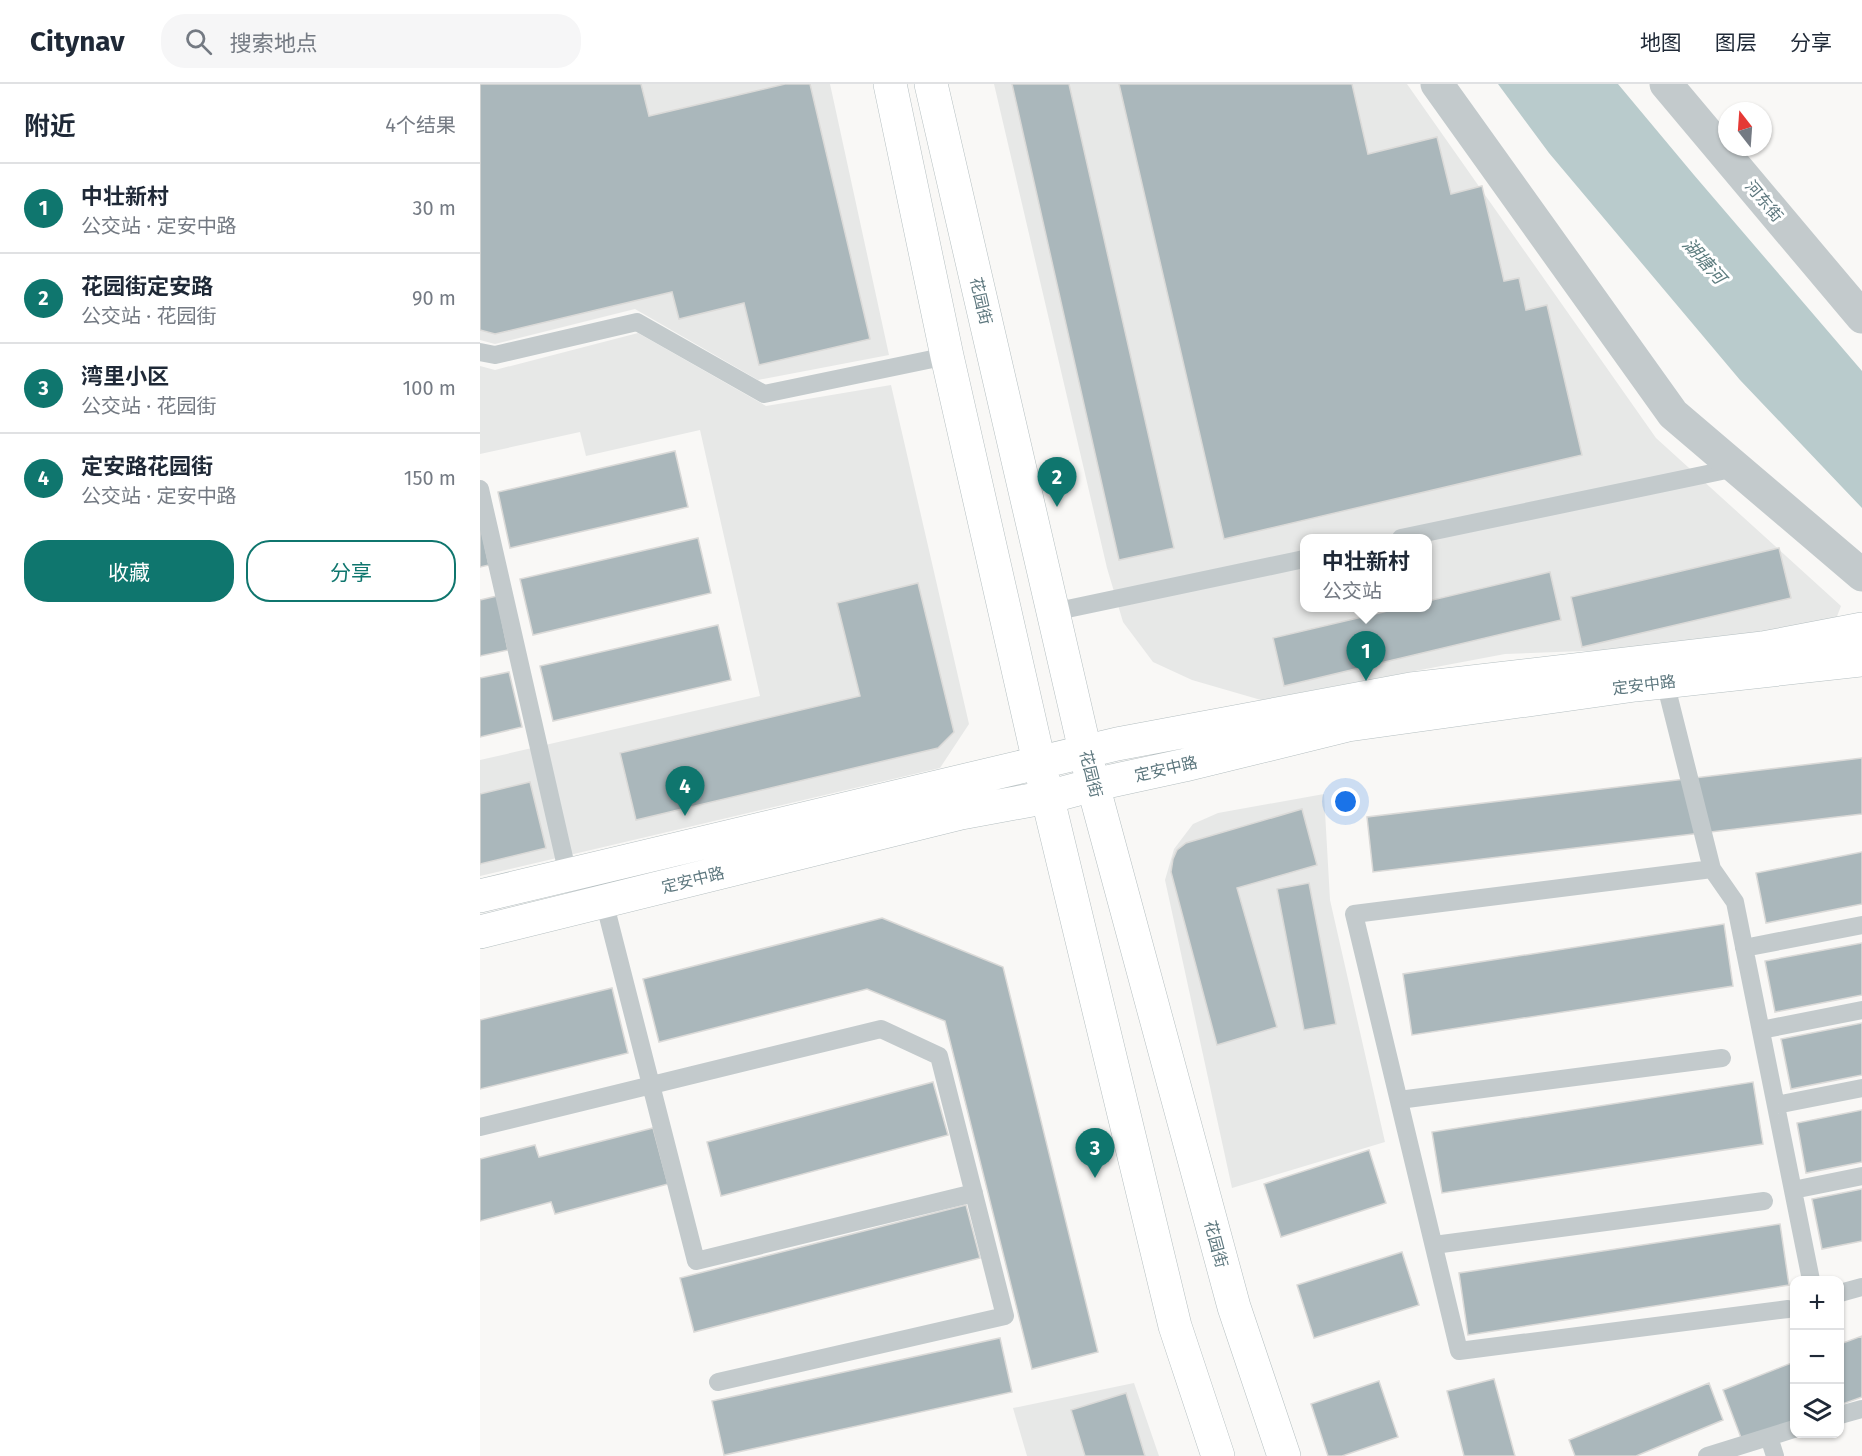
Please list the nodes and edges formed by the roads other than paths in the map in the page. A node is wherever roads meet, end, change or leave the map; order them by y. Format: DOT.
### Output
graph roads {
  1 [pos="890,84"];
  2 [pos="931,84"];
  3 [pos="1437,84"];
  4 [pos="1666,84"];
  5 [pos="1862,317"];
  6 [pos="480,352"];
  7 [pos="947,356"];
  8 [pos="1736,468"];
  9 [pos="480,489"];
  10 [pos="1420,534"];
  11 [pos="1300,560"];
  12 [pos="1862,575"];
  13 [pos="1053,612"];
  14 [pos="1862,629"];
  15 [pos="1862,660"];
  16 [pos="1665,682"];
  17 [pos="1085,751"];
  18 [pos="1039,762"];
  19 [pos="1093,785"];
  20 [pos="1048,797"];
  21 [pos="1712,868"];
  22 [pos="568,875"];
  23 [pos="480,896"];
  24 [pos="604,902"];
  25 [pos="1862,925"];
  26 [pos="480,932"];
  27 [pos="1744,948"];
  28 [pos="1862,1010"];
  29 [pos="1761,1030"];
  30 [pos="1722,1058"];
  31 [pos="651,1086"];
  32 [pos="1862,1088"];
  33 [pos="1399,1100"];
  34 [pos="1776,1105"];
  35 [pos="480,1127"];
  36 [pos="1862,1176"];
  37 [pos="1793,1190"];
  38 [pos="974,1193"];
  39 [pos="1764,1201"];
  40 [pos="1434,1245"];
  41 [pos="1811,1276"];
  42 [pos="1862,1287"];
  43 [pos="1844,1292"];
  44 [pos="1788,1309"];
  45 [pos="718,1382"];
  46 [pos="1862,1408"];
  47 [pos="1844,1413"];
  48 [pos="1790,1430"];
  49 [pos="1769,1437"];
  50 [pos="1218,1456"];
  51 [pos="1284,1456"];
  52 [pos="1707,1456"];
  53 [pos="1775,1456"];
  1 -- 7 [label="main road"];
  2 -- 13 [label="main road, 花园街"];
  3 -- 8 [label="street"];
  4 -- 5 [label="street, 河东街"];
  6 -- 7 [label="lane"];
  7 -- 18 [label="main road"];
  8 -- 10 [label="lane"];
  8 -- 12 [label="street"];
  9 -- 22 [label="lane"];
  11 -- 13 [label="lane"];
  13 -- 17 [label="main road, 花园街"];
  14 -- 17 [label="main road, 定安中路"];
  15 -- 16 [label="main road, 定安中路"];
  16 -- 19 [label="main road, 定安中路"];
  16 -- 21 [label="lane"];
  17 -- 18 [label="main road, 定安中路"];
  17 -- 19 [label="main road, 花园街"];
  18 -- 20 [label="main road"];
  18 -- 22 [label="main road, 定安中路"];
  19 -- 20 [label="main road, 定安中路"];
  19 -- 51 [label="main road, 花园街"];
  20 -- 24 [label="main road, 定安中路"];
  20 -- 50 [label="main road"];
  21 -- 27 [label="lane"];
  21 -- 33 [label="lane"];
  22 -- 23 [label="main road, 定安中路"];
  24 -- 26 [label="main road, 定安中路"];
  24 -- 31 [label="lane"];
  25 -- 27 [label="lane"];
  27 -- 29 [label="lane"];
  28 -- 29 [label="lane"];
  29 -- 34 [label="lane"];
  30 -- 33 [label="lane"];
  31 -- 35 [label="lane"];
  31 -- 38 [label="lane"];
  31 -- 38 [label="lane"];
  32 -- 34 [label="lane"];
  33 -- 40 [label="lane"];
  34 -- 37 [label="lane"];
  36 -- 37 [label="lane"];
  37 -- 41 [label="lane"];
  38 -- 45 [label="lane"];
  39 -- 40 [label="lane"];
  40 -- 44 [label="lane"];
  42 -- 43 [label="lane"];
  46 -- 47 [label="lane"];
  48 -- 49 [label="lane"];
  49 -- 52 [label="lane"];
  49 -- 53 [label="lane"];
}
